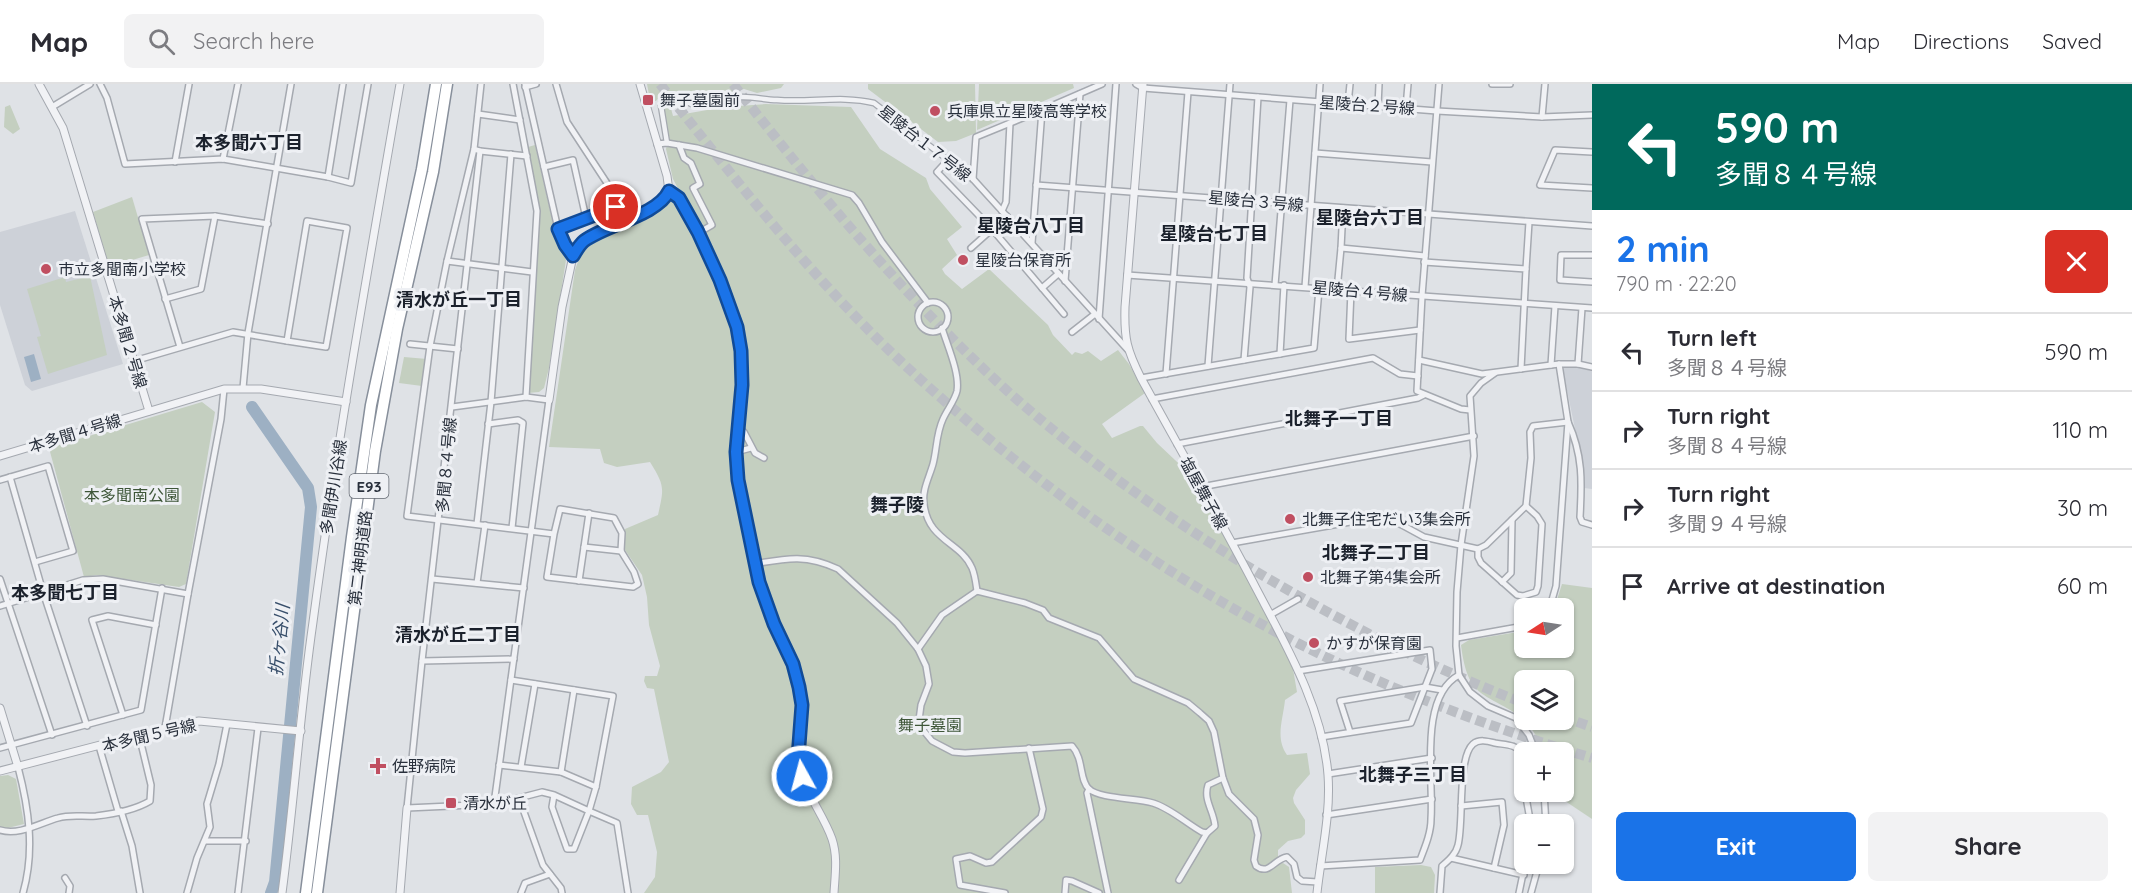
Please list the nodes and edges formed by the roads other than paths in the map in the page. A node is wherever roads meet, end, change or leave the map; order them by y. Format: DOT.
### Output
graph roads {
  1 [pos="39,84"];
  2 [pos="90,84"];
  3 [pos="100,84"];
  4 [pos="189,84"];
  5 [pos="238,84"];
  6 [pos="291,84"];
  7 [pos="343,84"];
  8 [pos="368,84"];
  9 [pos="400,84"];
  10 [pos="436,84"];
  11 [pos="447,84"];
  12 [pos="481,84"];
  13 [pos="513,84"];
  14 [pos="537,84"];
  15 [pos="556,84"];
  16 [pos="640,84"];
  17 [pos="1102,84"];
  18 [pos="1116,84"];
  19 [pos="1230,84"];
  20 [pos="1320,84"];
  21 [pos="1350,84"];
  22 [pos="1379,84"];
  23 [pos="1408,84"];
  24 [pos="1439,84"];
  25 [pos="1492,84"];
  26 [pos="1510,84"];
  27 [pos="1545,84"];
  28 [pos="1141,85"];
  29 [pos="525,86"];
  30 [pos="1188,92"];
  31 [pos="1080,94"];
  32 [pos="1229,95"];
  33 [pos="1258,97"];
  34 [pos="1290,99"];
  35 [pos="1319,102"];
  36 [pos="1348,104"];
  37 [pos="1378,106"];
  38 [pos="52,107"];
  39 [pos="1406,108"];
  40 [pos="1042,110"];
  41 [pos="1437,111"];
  42 [pos="478,114"];
  43 [pos="1592,116"];
  44 [pos="1542,117"];
  45 [pos="520,120"];
  46 [pos="1010,123"];
  47 [pos="667,142"];
  48 [pos="657,144"];
  49 [pos="679,145"];
  50 [pos="477,150"];
  51 [pos="1592,152"];
  52 [pos="1316,153"];
  53 [pos="511,154"];
  54 [pos="527,156"];
  55 [pos="223,159"];
  56 [pos="948,160"];
  57 [pos="175,162"];
  58 [pos="1432,162"];
  59 [pos="544,167"];
  60 [pos="276,169"];
  61 [pos="328,177"];
  62 [pos="973,179"];
  63 [pos="1036,185"];
  64 [pos="1073,187"];
  65 [pos="1592,189"];
  66 [pos="1109,190"];
  67 [pos="669,191"];
  68 [pos="1135,192"];
  69 [pos="1180,195"];
  70 [pos="1221,198"];
  71 [pos="1251,200"];
  72 [pos="1281,203"];
  73 [pos="1311,206"];
  74 [pos="1343,208"];
  75 [pos="1002,210"];
  76 [pos="1428,214"];
  77 [pos="215,216"];
  78 [pos="1007,216"];
  79 [pos="586,218"];
  80 [pos="1529,222"];
  81 [pos="268,224"];
  82 [pos="1592,226"];
  83 [pos="558,229"];
  84 [pos="992,230"];
  85 [pos="698,232"];
  86 [pos="1032,244"];
  87 [pos="971,248"];
  88 [pos="1341,248"];
  89 [pos="1592,255"];
  90 [pos="573,256"];
  91 [pos="1425,259"];
  92 [pos="447,261"];
  93 [pos="467,265"];
  94 [pos="503,268"];
  95 [pos="1526,268"];
  96 [pos="532,272"];
  97 [pos="1058,274"];
  98 [pos="1127,275"];
  99 [pos="1173,277"];
  100 [pos="1215,280"];
  101 [pos="1065,281"];
  102 [pos="1592,282"];
  103 [pos="1248,283"];
  104 [pos="1275,285"];
  105 [pos="1284,285"];
  106 [pos="1305,287"];
  107 [pos="1042,288"];
  108 [pos="1319,289"];
  109 [pos="1337,290"];
  110 [pos="1351,291"];
  111 [pos="1422,296"];
  112 [pos="165,299"];
  113 [pos="928,303"];
  114 [pos="1524,304"];
  115 [pos="1555,306"];
  116 [pos="1582,308"];
  117 [pos="1592,309"];
  118 [pos="1064,314"];
  119 [pos="1097,317"];
  120 [pos="942,328"];
  121 [pos="1420,330"];
  122 [pos="1072,332"];
  123 [pos="248,333"];
  124 [pos="287,341"];
  125 [pos="410,344"];
  126 [pos="430,346"];
  127 [pos="180,347"];
  128 [pos="458,348"];
  129 [pos="1128,350"];
  130 [pos="1280,354"];
  131 [pos="1244,360"];
  132 [pos="1419,360"];
  133 [pos="134,361"];
  134 [pos="1559,364"];
  135 [pos="1578,364"];
  136 [pos="1551,365"];
  137 [pos="1208,366"];
  138 [pos="1592,367"];
  139 [pos="1521,369"];
  140 [pos="1495,373"];
  141 [pos="1166,374"];
  142 [pos="1418,376"];
  143 [pos="1141,378"];
  144 [pos="243,388"];
  145 [pos="224,389"];
  146 [pos="1424,395"];
  147 [pos="526,397"];
  148 [pos="1152,399"];
  149 [pos="549,400"];
  150 [pos="346,402"];
  151 [pos="491,402"];
  152 [pos="452,407"];
  153 [pos="1470,410"];
  154 [pos="149,411"];
  155 [pos="1568,422"];
  156 [pos="488,424"];
  157 [pos="737,429"];
  158 [pos="1474,436"];
  159 [pos="1177,444"];
  160 [pos="751,448"];
  161 [pos="736,452"];
  162 [pos="0,456"];
  163 [pos="764,458"];
  164 [pos="9,477"];
  165 [pos="0,480"];
  166 [pos="1201,487"];
  167 [pos="1526,506"];
  168 [pos="588,513"];
  169 [pos="439,520"];
  170 [pos="1512,520"];
  171 [pos="477,524"];
  172 [pos="485,525"];
  173 [pos="1592,525"];
  174 [pos="512,528"];
  175 [pos="532,531"];
  176 [pos="554,534"];
  177 [pos="1232,543"];
  178 [pos="1461,545"];
  179 [pos="584,547"];
  180 [pos="1478,549"];
  181 [pos="621,551"];
  182 [pos="35,562"];
  183 [pos="754,564"];
  184 [pos="0,579"];
  185 [pos="432,579"];
  186 [pos="579,581"];
  187 [pos="1502,582"];
  188 [pos="477,583"];
  189 [pos="162,588"];
  190 [pos="524,588"];
  191 [pos="977,591"];
  192 [pos="43,592"];
  193 [pos="188,594"];
  194 [pos="1298,598"];
  195 [pos="1553,598"];
  196 [pos="7,603"];
  197 [pos="0,606"];
  198 [pos="1270,615"];
  199 [pos="156,625"];
  200 [pos="1514,628"];
  201 [pos="1457,638"];
  202 [pos="918,649"];
  203 [pos="514,659"];
  204 [pos="422,661"];
  205 [pos="1298,671"];
  206 [pos="1459,675"];
  207 [pos="511,680"];
  208 [pos="535,684"];
  209 [pos="1425,687"];
  210 [pos="574,690"];
  211 [pos="1442,690"];
  212 [pos="0,708"];
  213 [pos="123,715"];
  214 [pos="226,724"];
  215 [pos="87,726"];
  216 [pos="165,728"];
  217 [pos="258,728"];
  218 [pos="301,731"];
  219 [pos="1350,732"];
  220 [pos="51,735"];
  221 [pos="139,735"];
  222 [pos="1321,737"];
  223 [pos="1531,742"];
  224 [pos="12,746"];
  225 [pos="99,746"];
  226 [pos="1514,746"];
  227 [pos="0,748"];
  228 [pos="1029,748"];
  229 [pos="1432,758"];
  230 [pos="499,765"];
  231 [pos="18,767"];
  232 [pos="521,767"];
  233 [pos="0,771"];
  234 [pos="561,772"];
  235 [pos="1328,774"];
  236 [pos="1223,778"];
  237 [pos="596,787"];
  238 [pos="1089,789"];
  239 [pos="554,795"];
  240 [pos="519,798"];
  241 [pos="1432,799"];
  242 [pos="494,804"];
  243 [pos="1461,806"];
  244 [pos="407,808"];
  245 [pos="119,811"];
  246 [pos="589,811"];
  247 [pos="1326,815"];
  248 [pos="29,828"];
  249 [pos="0,830"];
  250 [pos="1207,832"];
  251 [pos="205,841"];
  252 [pos="246,841"];
  253 [pos="1451,858"];
  254 [pos="1320,866"];
  255 [pos="1494,868"];
  256 [pos="550,874"];
  257 [pos="1536,874"];
  258 [pos="1524,875"];
  259 [pos="65,878"];
  260 [pos="1179,880"];
  261 [pos="1318,882"];
  262 [pos="23,893"];
  263 [pos="69,893"];
  264 [pos="140,893"];
  265 [pos="187,893"];
  266 [pos="238,893"];
  267 [pos="282,893"];
  268 [pos="306,893"];
  269 [pos="317,893"];
  270 [pos="400,893"];
  271 [pos="521,893"];
  272 [pos="562,893"];
  273 [pos="628,893"];
  274 [pos="834,893"];
  275 [pos="1005,893"];
  276 [pos="1065,893"];
  277 [pos="1099,893"];
  278 [pos="1108,893"];
  279 [pos="1317,893"];
  280 [pos="1440,893"];
  281 [pos="1519,893"];
  282 [pos="1531,893"];
  1 -- 38 [label="street, 本多聞２号線"];
  2 -- 38 [label="street"];
  3 -- 57 [label="street"];
  4 -- 57 [label="street"];
  5 -- 55 [label="street"];
  6 -- 60 [label="street"];
  7 -- 61 [label="street"];
  8 -- 61 [label="street"];
  9 -- 150 [label="street, 多聞伊川谷線"];
  10 -- 268 [label="highway, 第二神明道路 / E93"];
  11 -- 269 [label="highway, 第二神明道路 / E93"];
  12 -- 42 [label="street, 多聞８４号線"];
  13 -- 45 [label="street"];
  14 -- 29 [label="street"];
  15 -- 79 [label="street"];
  16 -- 48 [label="street"];
  17 -- 31 [label="street"];
  18 -- 66 [label="street"];
  19 -- 32 [label="street"];
  20 -- 35 [label="street"];
  21 -- 36 [label="street"];
  22 -- 37 [label="street"];
  23 -- 39 [label="street"];
  24 -- 41 [label="street"];
  25 -- 26 [label="street"];
  27 -- 44 [label="street"];
  28 -- 30 [label="street, 星陵台２号線"];
  28 -- 68 [label="street, 塩屋舞子線"];
  29 -- 59 [label="street"];
  30 -- 32 [label="street, 星陵台２号線"];
  30 -- 69 [label="street"];
  31 -- 40 [label="street"];
  31 -- 64 [label="street"];
  32 -- 33 [label="street, 星陵台２号線"];
  32 -- 70 [label="street"];
  33 -- 34 [label="street, 星陵台２号線"];
  33 -- 71 [label="street"];
  34 -- 35 [label="street, 星陵台２号線"];
  34 -- 72 [label="street"];
  35 -- 36 [label="street, 星陵台２号線"];
  35 -- 52 [label="street"];
  36 -- 37 [label="street, 星陵台２号線"];
  37 -- 39 [label="street, 星陵台２号線"];
  38 -- 133 [label="street, 本多聞２号線"];
  39 -- 41 [label="street, 星陵台２号線"];
  40 -- 46 [label="street"];
  40 -- 63 [label="street"];
  41 -- 44 [label="street, 星陵台２号線"];
  41 -- 58 [label="street"];
  42 -- 45 [label="street"];
  42 -- 50 [label="street, 多聞８４号線"];
  43 -- 44 [label="street, 星陵台２号線"];
  45 -- 54 [label="street"];
  46 -- 62 [label="street"];
  46 -- 75 [label="street"];
  47 -- 48 [label="street"];
  47 -- 49 [label="street"];
  47 -- 56 [label="street, 星陵台１７号線"];
  48 -- 67 [label="street"];
  49 -- 85 [label="street"];
  49 -- 113 [label="street"];
  50 -- 53 [label="street"];
  50 -- 92 [label="street"];
  50 -- 93 [label="street, 多聞８４号線"];
  51 -- 65 [label="street"];
  52 -- 58 [label="street"];
  52 -- 73 [label="street"];
  53 -- 54 [label="street"];
  53 -- 94 [label="street"];
  54 -- 96 [label="street"];
  55 -- 57 [label="street"];
  55 -- 60 [label="street"];
  56 -- 62 [label="street, 星陵台１７号線"];
  56 -- 84 [label="street"];
  58 -- 76 [label="street"];
  59 -- 79 [label="street"];
  59 -- 83 [label="street"];
  60 -- 61 [label="street"];
  60 -- 81 [label="street"];
  62 -- 75 [label="street, 星陵台１７号線"];
  63 -- 64 [label="street, 星陵台３号線"];
  63 -- 86 [label="street"];
  64 -- 66 [label="street, 星陵台３号線"];
  64 -- 101 [label="street"];
  66 -- 68 [label="street, 星陵台３号線"];
  66 -- 119 [label="street"];
  67 -- 85 [label="street"];
  67 -- 90 [label="street"];
  68 -- 69 [label="street, 星陵台３号線"];
  68 -- 98 [label="street, 塩屋舞子線"];
  69 -- 70 [label="street, 星陵台３号線"];
  69 -- 99 [label="street"];
  70 -- 71 [label="street, 星陵台３号線"];
  70 -- 100 [label="street"];
  71 -- 72 [label="street, 星陵台３号線"];
  71 -- 103 [label="street"];
  72 -- 73 [label="street, 星陵台３号線"];
  72 -- 104 [label="street"];
  73 -- 74 [label="street, 星陵台３号線"];
  73 -- 106 [label="street"];
  74 -- 76 [label="street, 星陵台３号線"];
  74 -- 88 [label="street"];
  75 -- 78 [label="street, 星陵台１７号線"];
  76 -- 80 [label="street, 星陵台３号線"];
  76 -- 91 [label="street"];
  77 -- 81 [label="street"];
  77 -- 112 [label="street"];
  77 -- 112 [label="street"];
  78 -- 84 [label="street"];
  78 -- 86 [label="street, 星陵台１７号線"];
  79 -- 83 [label="street"];
  80 -- 82 [label="street, 星陵台３号線"];
  80 -- 95 [label="street"];
  81 -- 123 [label="street"];
  83 -- 90 [label="street"];
  84 -- 87 [label="street"];
  84 -- 107 [label="street"];
  85 -- 157 [label="street"];
  86 -- 97 [label="street, 星陵台１７号線"];
  88 -- 91 [label="street"];
  88 -- 109 [label="street"];
  89 -- 102 [label="street"];
  90 -- 149 [label="street"];
  91 -- 95 [label="street"];
  91 -- 111 [label="street"];
  92 -- 93 [label="street"];
  92 -- 126 [label="street"];
  93 -- 94 [label="street"];
  93 -- 128 [label="street, 多聞８４号線"];
  94 -- 96 [label="street"];
  94 -- 151 [label="street"];
  95 -- 114 [label="street"];
  96 -- 147 [label="street"];
  97 -- 101 [label="street, 星陵台１７号線"];
  97 -- 107 [label="street"];
  98 -- 99 [label="street, 星陵台４号線"];
  98 -- 129 [label="street, 塩屋舞子線"];
  99 -- 100 [label="street, 星陵台４号線"];
  99 -- 141 [label="street"];
  100 -- 103 [label="street, 星陵台４号線"];
  100 -- 137 [label="street"];
  101 -- 119 [label="street, 星陵台１７号線"];
  103 -- 104 [label="street, 星陵台４号線"];
  103 -- 131 [label="street"];
  104 -- 105 [label="street, 星陵台４号線"];
  105 -- 106 [label="street, 星陵台４号線"];
  105 -- 130 [label="street"];
  106 -- 108 [label="street, 星陵台４号線"];
  107 -- 118 [label="street"];
  108 -- 109 [label="street, 星陵台４号線"];
  108 -- 130 [label="street"];
  109 -- 110 [label="street, 星陵台４号線"];
  110 -- 111 [label="street, 星陵台４号線"];
  110 -- 121 [label="street"];
  111 -- 114 [label="street, 星陵台４号線"];
  111 -- 121 [label="street"];
  112 -- 127 [label="street"];
  113 -- 120 [label="street"];
  113 -- 120 [label="street"];
  114 -- 115 [label="street, 星陵台４号線"];
  114 -- 139 [label="street"];
  115 -- 116 [label="street, 星陵台４号線"];
  115 -- 136 [label="street"];
  116 -- 117 [label="street, 星陵台４号線"];
  116 -- 135 [label="street"];
  119 -- 122 [label="street"];
  119 -- 129 [label="street, 星陵台１７号線"];
  120 -- 191 [label="street"];
  121 -- 132 [label="street"];
  123 -- 124 [label="street"];
  123 -- 127 [label="street"];
  123 -- 144 [label="street"];
  124 -- 124 [label="street"];
  125 -- 126 [label="street"];
  126 -- 128 [label="street"];
  126 -- 169 [label="street"];
  127 -- 133 [label="street"];
  128 -- 152 [label="street, 多聞８４号線"];
  129 -- 143 [label="street, 塩屋舞子線"];
  130 -- 131 [label="street"];
  131 -- 137 [label="street"];
  132 -- 140 [label="street"];
  132 -- 142 [label="street"];
  133 -- 154 [label="street, 本多聞２号線"];
  134 -- 135 [label="street"];
  134 -- 136 [label="street"];
  134 -- 155 [label="street"];
  135 -- 138 [label="street"];
  136 -- 139 [label="street"];
  137 -- 141 [label="street"];
  139 -- 140 [label="street"];
  140 -- 153 [label="street"];
  141 -- 143 [label="street"];
  142 -- 146 [label="street"];
  142 -- 148 [label="street"];
  143 -- 148 [label="street, 塩屋舞子線"];
  144 -- 145 [label="street, 本多聞２号線"];
  144 -- 150 [label="street, 本多聞２号線"];
  145 -- 154 [label="street, 本多聞２号線"];
  145 -- 193 [label="street"];
  146 -- 153 [label="street"];
  146 -- 159 [label="street"];
  147 -- 149 [label="street"];
  147 -- 151 [label="street"];
  148 -- 159 [label="street, 塩屋舞子線"];
  149 -- 175 [label="street"];
  150 -- 218 [label="street, 多聞伊川谷線"];
  151 -- 152 [label="street"];
  151 -- 156 [label="street"];
  152 -- 169 [label="street, 多聞８４号線"];
  153 -- 158 [label="street"];
  154 -- 162 [label="street, 本多聞４号線"];
  155 -- 167 [label="street"];
  155 -- 173 [label="street"];
  155 -- 195 [label="street"];
  156 -- 171 [label="street"];
  156 -- 174 [label="street"];
  157 -- 160 [label="street"];
  157 -- 161 [label="street"];
  158 -- 166 [label="street"];
  158 -- 178 [label="street"];
  159 -- 166 [label="street, 塩屋舞子線"];
  160 -- 161 [label="street"];
  160 -- 163 [label="street"];
  161 -- 183 [label="street"];
  164 -- 165 [label="street"];
  164 -- 182 [label="street"];
  164 -- 182 [label="street"];
  166 -- 177 [label="street, 塩屋舞子線"];
  167 -- 170 [label="street"];
  167 -- 187 [label="street"];
  168 -- 176 [label="street"];
  168 -- 179 [label="street"];
  168 -- 181 [label="street"];
  169 -- 171 [label="street, 多聞８４号線"];
  169 -- 185 [label="street"];
  170 -- 180 [label="street"];
  170 -- 187 [label="street"];
  171 -- 172 [label="street, 多聞８４号線"];
  172 -- 174 [label="street, 多聞８４号線"];
  172 -- 188 [label="street"];
  174 -- 175 [label="street, 多聞８４号線"];
  175 -- 176 [label="street, 多聞８４号線"];
  175 -- 190 [label="street"];
  176 -- 186 [label="street"];
  177 -- 178 [label="street"];
  177 -- 198 [label="street, 塩屋舞子線"];
  178 -- 180 [label="street"];
  178 -- 201 [label="street"];
  179 -- 181 [label="street"];
  179 -- 186 [label="street"];
  180 -- 187 [label="street"];
  181 -- 186 [label="street"];
  182 -- 192 [label="street"];
  183 -- 202 [label="street"];
  183 -- 274 [label="street"];
  184 -- 196 [label="street"];
  185 -- 188 [label="street"];
  185 -- 204 [label="street"];
  188 -- 190 [label="street"];
  189 -- 192 [label="street"];
  189 -- 193 [label="street"];
  189 -- 199 [label="street"];
  190 -- 203 [label="street"];
  191 -- 202 [label="street"];
  191 -- 236 [label="street"];
  192 -- 196 [label="street"];
  192 -- 215 [label="street"];
  193 -- 216 [label="street"];
  194 -- 198 [label="street"];
  196 -- 197 [label="street"];
  196 -- 220 [label="street"];
  198 -- 205 [label="street, 塩屋舞子線"];
  199 -- 213 [label="street"];
  199 -- 213 [label="street"];
  200 -- 201 [label="street"];
  201 -- 206 [label="street"];
  202 -- 228 [label="street"];
  203 -- 204 [label="street"];
  203 -- 207 [label="street"];
  204 -- 244 [label="street"];
  205 -- 209 [label="street"];
  205 -- 222 [label="street, 塩屋舞子線"];
  206 -- 211 [label="street"];
  206 -- 223 [label="street"];
  207 -- 208 [label="street"];
  207 -- 230 [label="street"];
  208 -- 210 [label="street"];
  208 -- 232 [label="street"];
  209 -- 211 [label="street"];
  209 -- 219 [label="street"];
  209 -- 219 [label="street"];
  210 -- 234 [label="street"];
  210 -- 237 [label="street"];
  211 -- 229 [label="street"];
  212 -- 224 [label="street"];
  213 -- 215 [label="street"];
  214 -- 216 [label="street, 本多聞５号線"];
  214 -- 217 [label="street, 本多聞５号線"];
  214 -- 251 [label="street"];
  215 -- 220 [label="street"];
  216 -- 221 [label="street, 本多聞５号線"];
  217 -- 218 [label="street, 本多聞５号線"];
  217 -- 252 [label="street"];
  218 -- 267 [label="street, 多聞伊川谷線"];
  219 -- 222 [label="street"];
  220 -- 224 [label="street"];
  221 -- 225 [label="street, 本多聞５号線"];
  221 -- 245 [label="street"];
  222 -- 235 [label="street, 塩屋舞子線"];
  224 -- 227 [label="street"];
  224 -- 231 [label="street"];
  225 -- 231 [label="street, 本多聞５号線"];
  225 -- 245 [label="street"];
  226 -- 243 [label="street"];
  228 -- 238 [label="street"];
  228 -- 275 [label="street"];
  229 -- 235 [label="street"];
  229 -- 241 [label="street"];
  230 -- 232 [label="street"];
  230 -- 242 [label="street"];
  231 -- 233 [label="street, 本多聞５号線"];
  231 -- 248 [label="street"];
  232 -- 234 [label="street"];
  234 -- 237 [label="street"];
  235 -- 247 [label="street, 塩屋舞子線"];
  236 -- 250 [label="street"];
  236 -- 261 [label="street"];
  237 -- 246 [label="street"];
  238 -- 250 [label="street"];
  238 -- 278 [label="street"];
  239 -- 240 [label="street"];
  239 -- 246 [label="street"];
  239 -- 246 [label="street"];
  240 -- 242 [label="street"];
  240 -- 256 [label="street"];
  241 -- 247 [label="street"];
  241 -- 254 [label="street"];
  242 -- 244 [label="street"];
  243 -- 253 [label="street"];
  243 -- 255 [label="street"];
  244 -- 270 [label="street"];
  245 -- 248 [label="street"];
  245 -- 264 [label="street"];
  246 -- 273 [label="street"];
  247 -- 254 [label="street, 塩屋舞子線"];
  248 -- 249 [label="street"];
  248 -- 262 [label="street"];
  250 -- 260 [label="street"];
  251 -- 252 [label="street"];
  251 -- 265 [label="street"];
  252 -- 266 [label="street"];
  253 -- 255 [label="street"];
  253 -- 280 [label="street"];
  254 -- 261 [label="street, 塩屋舞子線"];
  255 -- 258 [label="street"];
  256 -- 271 [label="street"];
  256 -- 272 [label="street"];
  257 -- 282 [label="street"];
  258 -- 281 [label="street"];
  259 -- 263 [label="street"];
  261 -- 279 [label="street, 塩屋舞子線"];
  276 -- 277 [label="street"];
}
